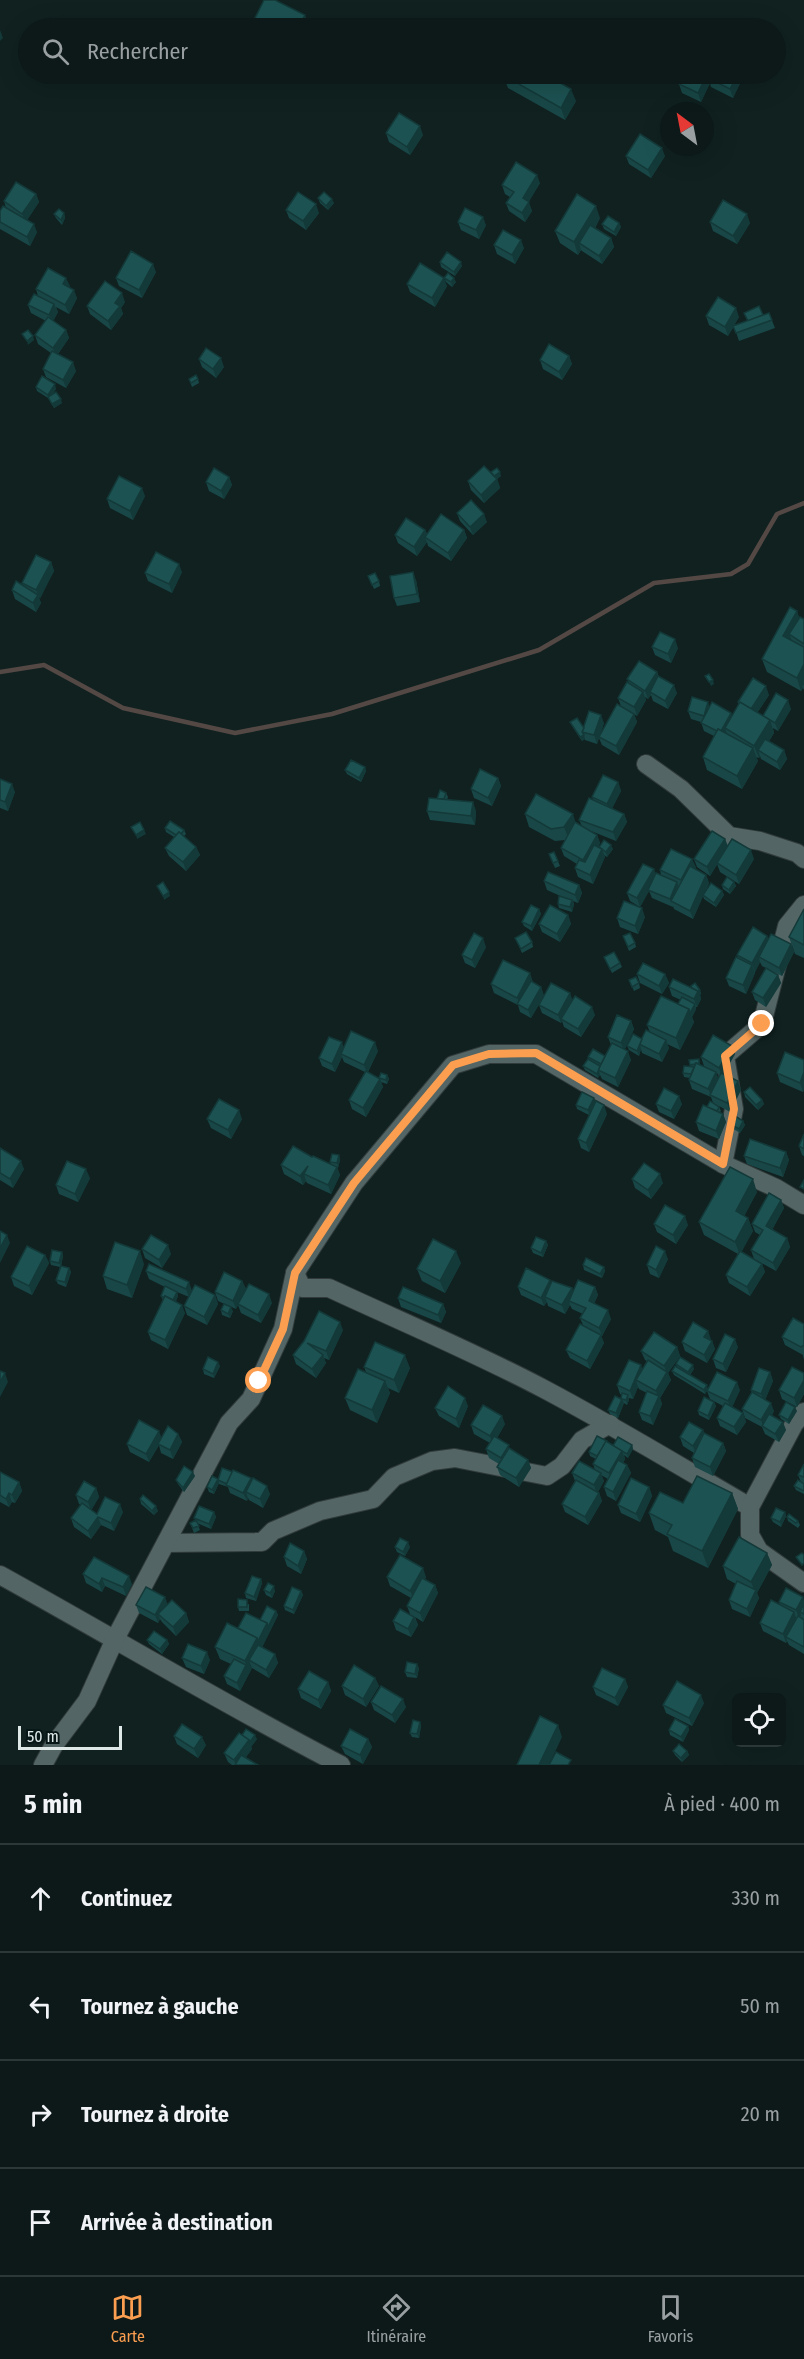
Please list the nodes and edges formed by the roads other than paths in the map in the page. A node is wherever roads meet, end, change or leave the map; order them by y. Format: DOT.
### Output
graph roads {
  1 [pos="646,764"];
  2 [pos="804,859"];
  3 [pos="804,905"];
  4 [pos="723,1164"];
  5 [pos="804,1205"];
  6 [pos="295,1273"];
  7 [pos="804,1412"];
  8 [pos="610,1425"];
  9 [pos="750,1507"];
  10 [pos="166,1543"];
  11 [pos="0,1575"];
  12 [pos="804,1582"];
  13 [pos="115,1639"];
  14 [pos="43,1765"];
  15 [pos="341,1765"];
  1 -- 2 [label="street"];
  3 -- 4 [label="street"];
  4 -- 5 [label="street"];
  4 -- 6 [label="street"];
  6 -- 8 [label="street"];
  6 -- 10 [label="street"];
  7 -- 9 [label="street"];
  8 -- 9 [label="street"];
  8 -- 10 [label="street"];
  9 -- 12 [label="street"];
  10 -- 13 [label="street"];
  11 -- 13 [label="street"];
  13 -- 14 [label="street"];
  13 -- 15 [label="street"];
}
